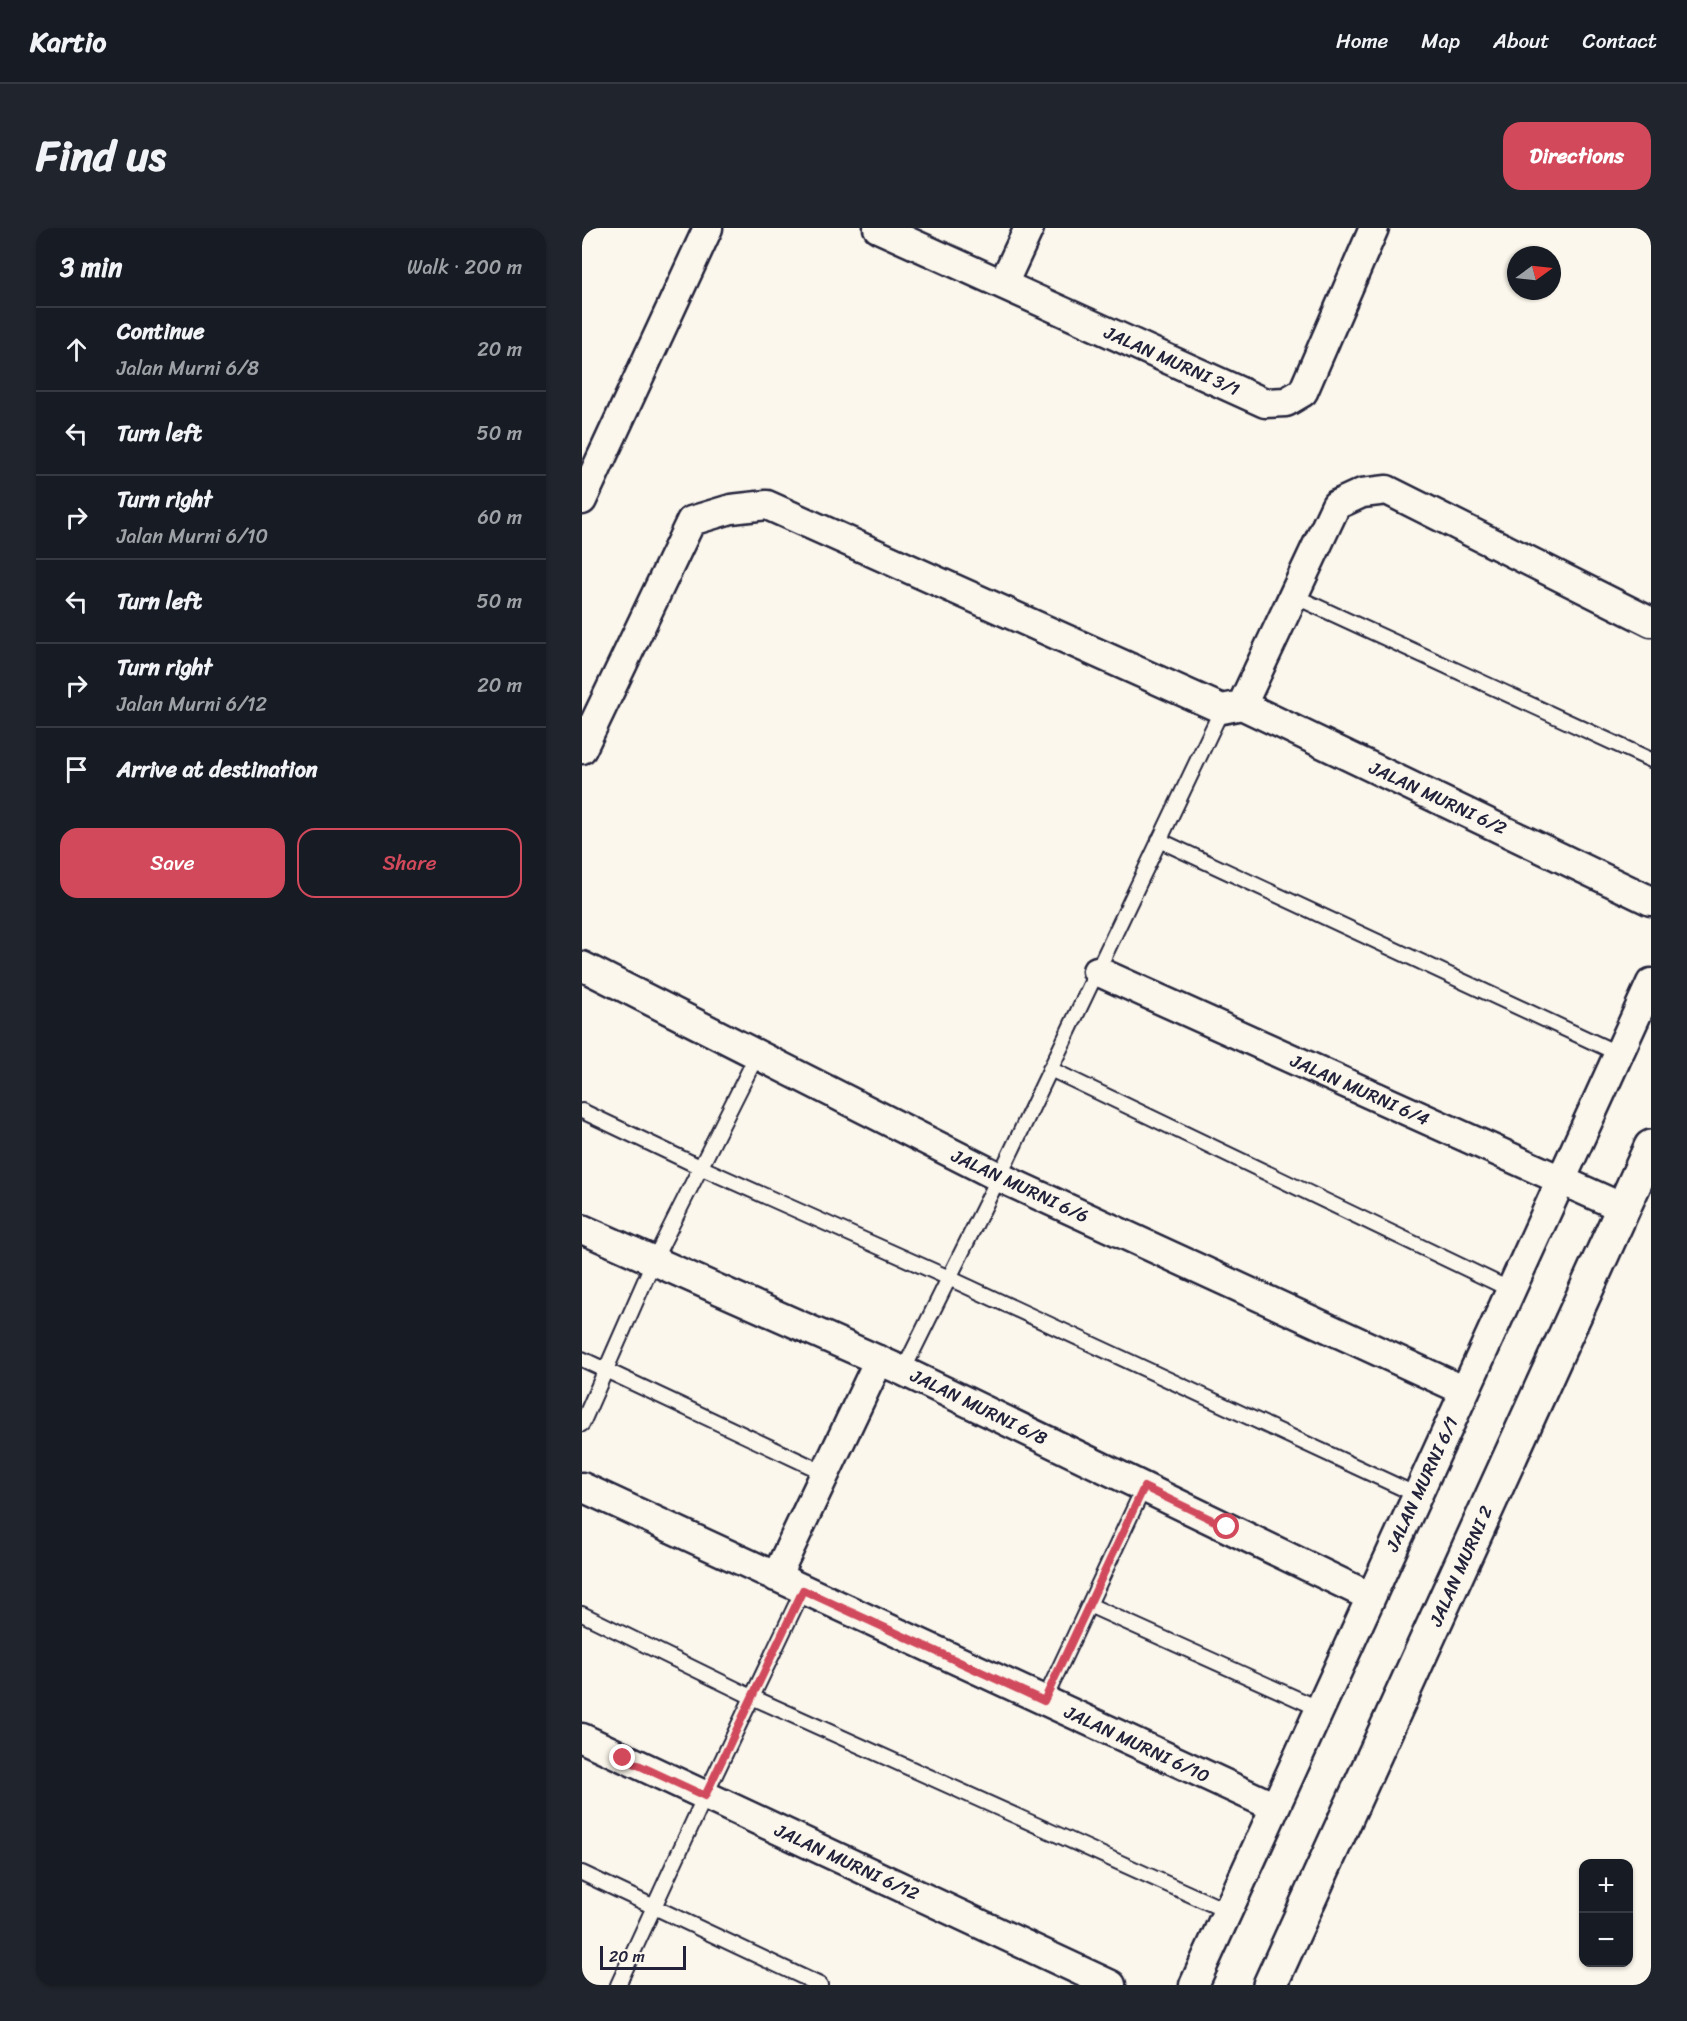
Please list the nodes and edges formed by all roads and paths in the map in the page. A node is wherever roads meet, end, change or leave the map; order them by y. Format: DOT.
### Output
graph roads {
  1 [pos="708,228"];
  2 [pos="878,228"];
  3 [pos="1029,228"];
  4 [pos="1374,228"];
  5 [pos="1003,284"];
  6 [pos="582,500"];
  7 [pos="1294,596"];
  8 [pos="1651,622"];
  9 [pos="1232,707"];
  10 [pos="582,749"];
  11 [pos="1651,760"];
  12 [pos="1159,840"];
  13 [pos="1651,901"];
  14 [pos="582,966"];
  15 [pos="1097,971"];
  16 [pos="1651,983"];
  17 [pos="757,1054"];
  18 [pos="1619,1054"];
  19 [pos="1050,1069"];
  20 [pos="582,1111"];
  21 [pos="1651,1148"];
  22 [pos="700,1167"];
  23 [pos="999,1177"];
  24 [pos="1561,1181"];
  25 [pos="1623,1208"];
  26 [pos="582,1229"];
  27 [pos="654,1260"];
  28 [pos="949,1278"];
  29 [pos="1511,1290"];
  30 [pos="582,1359"];
  31 [pos="891,1365"];
  32 [pos="606,1370"];
  33 [pos="1465,1391"];
  34 [pos="582,1424"];
  35 [pos="825,1473"];
  36 [pos="582,1487"];
  37 [pos="1144,1487"];
  38 [pos="1417,1495"];
  39 [pos="776,1577"];
  40 [pos="803,1590"];
  41 [pos="1371,1597"];
  42 [pos="1089,1605"];
  43 [pos="582,1614"];
  44 [pos="752,1697"];
  45 [pos="1044,1701"];
  46 [pos="1320,1709"];
  47 [pos="582,1738"];
  48 [pos="705,1796"];
  49 [pos="1275,1807"];
  50 [pos="582,1873"];
  51 [pos="654,1907"];
  52 [pos="1227,1911"];
  53 [pos="618,1985"];
  54 [pos="820,1985"];
  55 [pos="1111,1985"];
  56 [pos="1194,1985"];
  57 [pos="1270,1985"];
  1 -- 6 [label="street"];
  2 -- 5 [label="street, JALAN MURNI 3/1"];
  3 -- 5 [label="street"];
  4 -- 5 [label="street, JALAN MURNI 3/1"];
  7 -- 8 [label="street"];
  7 -- 9 [label="street"];
  7 -- 11 [label="lane"];
  9 -- 10 [label="street, JALAN MURNI 6/2"];
  9 -- 12 [label="lane"];
  9 -- 13 [label="street, JALAN MURNI 6/2"];
  12 -- 15 [label="lane"];
  12 -- 18 [label="lane"];
  14 -- 17 [label="street, JALAN MURNI 6/6"];
  15 -- 19 [label="lane"];
  15 -- 24 [label="street, JALAN MURNI 6/4"];
  16 -- 18 [label="street, JALAN MURNI 6/1"];
  17 -- 22 [label="lane"];
  17 -- 23 [label="street, JALAN MURNI 6/6"];
  18 -- 24 [label="street, JALAN MURNI 6/1"];
  19 -- 23 [label="lane"];
  19 -- 29 [label="lane"];
  20 -- 22 [label="lane"];
  21 -- 25 [label="street, JALAN MURNI 2"];
  22 -- 27 [label="lane"];
  22 -- 28 [label="lane"];
  23 -- 28 [label="lane"];
  23 -- 33 [label="street, JALAN MURNI 6/6"];
  24 -- 25 [label="street, JALAN MURNI 6/4"];
  24 -- 29 [label="street, JALAN MURNI 6/1"];
  25 -- 57 [label="street, JALAN MURNI 2"];
  26 -- 27 [label="street, JALAN MURNI 6/8"];
  27 -- 31 [label="street, JALAN MURNI 6/8"];
  27 -- 32 [label="lane"];
  28 -- 31 [label="lane"];
  28 -- 38 [label="lane"];
  29 -- 33 [label="street, JALAN MURNI 6/1"];
  30 -- 32 [label="lane"];
  31 -- 35 [label="street"];
  31 -- 37 [label="street, JALAN MURNI 6/8"];
  32 -- 34 [label="lane"];
  32 -- 35 [label="lane"];
  33 -- 38 [label="street, JALAN MURNI 6/1"];
  35 -- 39 [label="street"];
  36 -- 39 [label="street, JALAN MURNI 6/10"];
  37 -- 41 [label="street, JALAN MURNI 6/8"];
  37 -- 42 [label="lane"];
  38 -- 41 [label="street, JALAN MURNI 6/1"];
  39 -- 40 [label="street, JALAN MURNI 6/10"];
  40 -- 44 [label="lane"];
  40 -- 45 [label="street, JALAN MURNI 6/10"];
  41 -- 46 [label="street, JALAN MURNI 6/1"];
  42 -- 45 [label="lane"];
  42 -- 46 [label="lane"];
  43 -- 44 [label="lane"];
  44 -- 48 [label="lane"];
  44 -- 52 [label="lane"];
  45 -- 49 [label="street, JALAN MURNI 6/10"];
  46 -- 49 [label="street, JALAN MURNI 6/1"];
  47 -- 48 [label="street, JALAN MURNI 6/12"];
  48 -- 51 [label="lane"];
  48 -- 55 [label="street, JALAN MURNI 6/12"];
  49 -- 52 [label="street, JALAN MURNI 6/1"];
  50 -- 51 [label="lane"];
  51 -- 53 [label="lane"];
  51 -- 54 [label="lane"];
  52 -- 56 [label="street, JALAN MURNI 6/1"];
}
